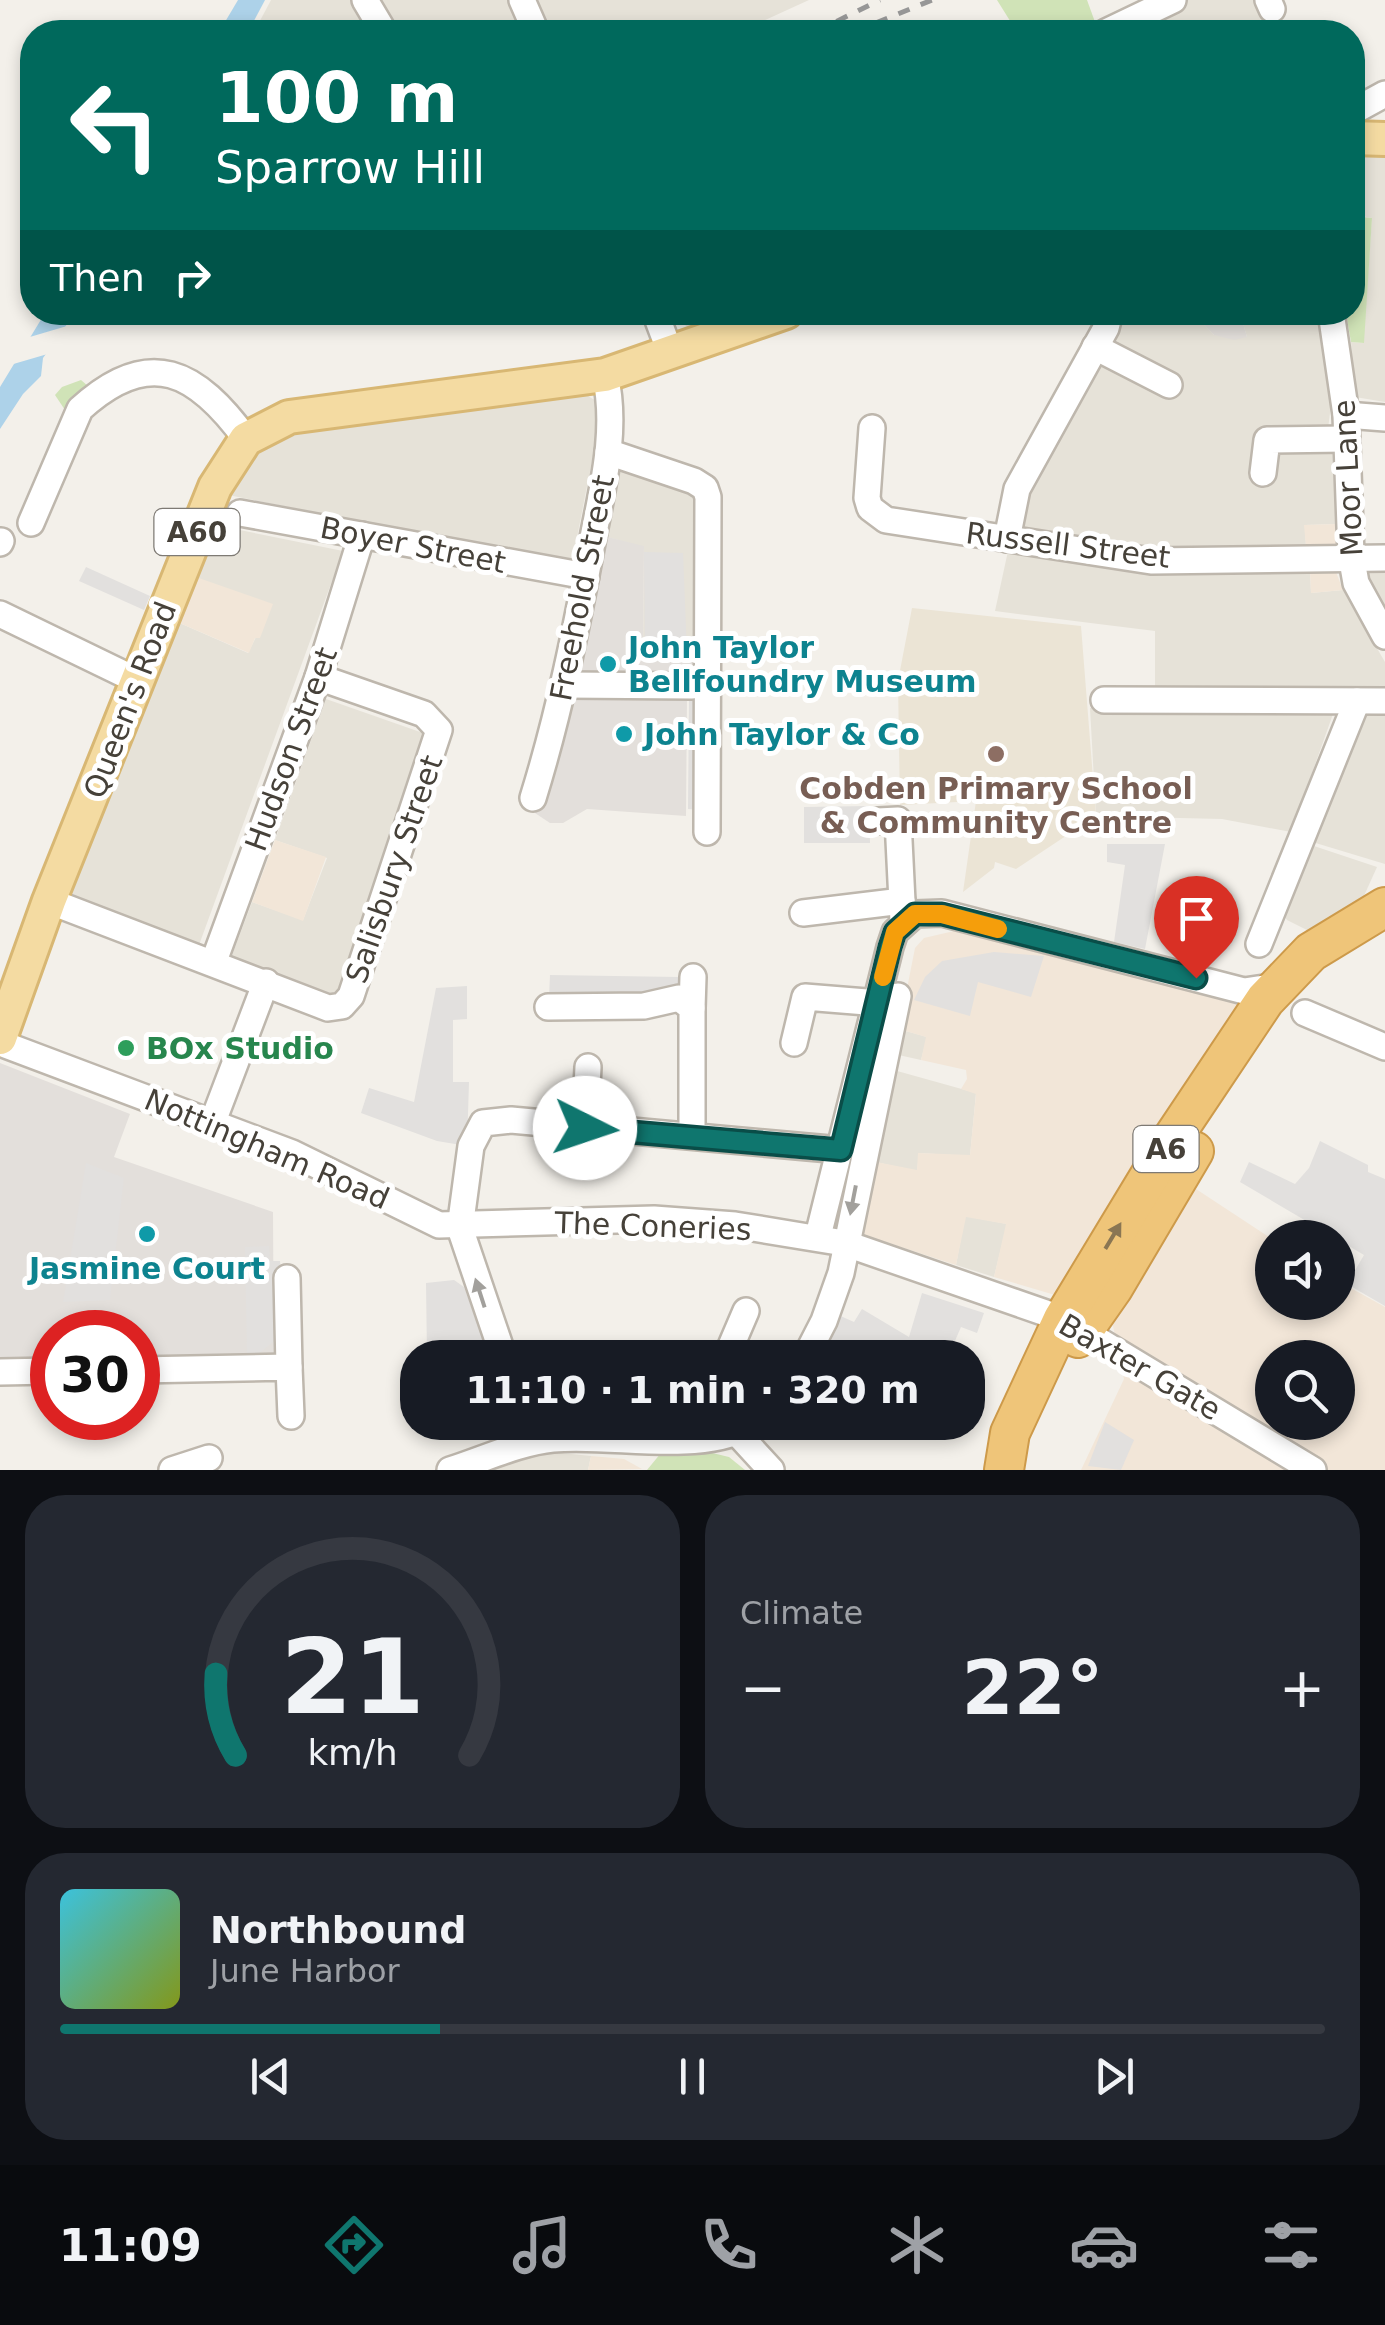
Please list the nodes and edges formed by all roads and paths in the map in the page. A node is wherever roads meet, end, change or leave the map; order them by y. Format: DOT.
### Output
graph roads {
  1 [pos="1173,0"];
  2 [pos="1131,20"];
  3 [pos="661,325"];
  4 [pos="748,325"];
  5 [pos="1104,325"];
  6 [pos="1334,325"];
  7 [pos="1095,347"];
  8 [pos="670,352"];
  9 [pos="605,375"];
  10 [pos="1169,385"];
  11 [pos="1385,418"];
  12 [pos="1346,427"];
  13 [pos="872,428"];
  14 [pos="246,439"];
  15 [pos="608,452"];
  16 [pos="1263,473"];
  17 [pos="240,513"];
  18 [pos="31,523"];
  19 [pos="362,535"];
  20 [pos="1007,539"];
  21 [pos="1351,555"];
  22 [pos="1385,558"];
  23 [pos="586,576"];
  24 [pos="0,614"];
  25 [pos="1385,636"];
  26 [pos="318,677"];
  27 [pos="136,680"];
  28 [pos="566,685"];
  29 [pos="692,686"];
  30 [pos="1120,694"];
  31 [pos="1385,700"];
  32 [pos="1357,702"];
  33 [pos="533,798"];
  34 [pos="878,821"];
  35 [pos="707,832"];
  36 [pos="50,900"];
  37 [pos="1385,907"];
  38 [pos="903,912"];
  39 [pos="803,913"];
  40 [pos="1385,924"];
  41 [pos="980,925"];
  42 [pos="1269,934"];
  43 [pos="214,962"];
  44 [pos="693,976"];
  45 [pos="266,982"];
  46 [pos="1278,986"];
  47 [pos="879,1003"];
  48 [pos="548,1006"];
  49 [pos="692,1008"];
  50 [pos="1305,1013"];
  51 [pos="0,1041"];
  52 [pos="794,1042"];
  53 [pos="1385,1047"];
  54 [pos="588,1067"];
  55 [pos="212,1124"];
  56 [pos="585,1128"];
  57 [pos="692,1136"];
  58 [pos="841,1150"];
  59 [pos="460,1228"];
  60 [pos="818,1236"];
  61 [pos="844,1243"];
  62 [pos="287,1278"];
  63 [pos="746,1310"];
  64 [pos="1073,1324"];
  65 [pos="498,1340"];
  66 [pos="733,1340"];
  67 [pos="812,1340"];
  68 [pos="289,1366"];
  69 [pos="160,1369"];
  70 [pos="30,1371"];
  71 [pos="0,1372"];
  72 [pos="291,1416"];
  73 [pos="522,1440"];
  74 [pos="754,1440"];
  75 [pos="209,1458"];
  76 [pos="1006,1463"];
  77 [pos="172,1470"];
  78 [pos="450,1470"];
  79 [pos="770,1470"];
  80 [pos="1313,1470"];
  1 -- 2 [label="street"];
  3 -- 8 [label="street"];
  4 -- 8 [label="main road"];
  5 -- 7 [label="street"];
  6 -- 12 [label="street, Moor Lane"];
  7 -- 10 [label="street"];
  7 -- 20 [label="street"];
  8 -- 9 [label="main road"];
  9 -- 14 [label="main road"];
  9 -- 15 [label="street, Freehold Street"];
  11 -- 12 [label="street"];
  12 -- 16 [label="street"];
  12 -- 21 [label="street, Moor Lane"];
  13 -- 20 [label="street, Russell Street"];
  14 -- 18 [label="street"];
  14 -- 27 [label="main road, Queen's Road / A60"];
  15 -- 23 [label="street, Freehold Street"];
  15 -- 35 [label="street"];
  17 -- 19 [label="street, Boyer Street"];
  19 -- 23 [label="street, Boyer Street"];
  19 -- 26 [label="street, Hudson Street"];
  20 -- 21 [label="street, Russell Street"];
  21 -- 22 [label="street, Russell Street"];
  21 -- 25 [label="street, Moor Lane"];
  23 -- 28 [label="street, Freehold Street"];
  24 -- 27 [label="street"];
  26 -- 43 [label="street, Hudson Street"];
  26 -- 45 [label="street, Salisbury Street"];
  27 -- 36 [label="main road, Queen's Road / A60"];
  28 -- 29 [label="street"];
  28 -- 33 [label="street, Freehold Street"];
  30 -- 32 [label="street"];
  31 -- 32 [label="street"];
  32 -- 42 [label="street"];
  34 -- 38 [label="street"];
  36 -- 43 [label="street"];
  36 -- 51 [label="main road, Queen's Road / A60"];
  37 -- 46 [label="highway, A6"];
  38 -- 39 [label="street"];
  38 -- 41 [label="street"];
  38 -- 47 [label="street"];
  40 -- 64 [label="highway, A6"];
  41 -- 46 [label="street"];
  41 -- 61 [label="street, one-way"];
  43 -- 45 [label="street"];
  44 -- 49 [label="street"];
  45 -- 55 [label="street"];
  64 -- 46 [label="highway, A6, one-way"];
  47 -- 52 [label="street"];
  47 -- 58 [label="street"];
  48 -- 49 [label="street"];
  49 -- 57 [label="street"];
  50 -- 53 [label="street"];
  51 -- 55 [label="street, Nottingham Road"];
  54 -- 56 [label="street"];
  55 -- 59 [label="street, Nottingham Road"];
  56 -- 57 [label="street"];
  56 -- 59 [label="street"];
  57 -- 58 [label="street"];
  58 -- 60 [label="street"];
  59 -- 60 [label="street, The Coneries"];
  65 -- 59 [label="street, one-way"];
  60 -- 61 [label="street, The Coneries"];
  61 -- 64 [label="street, Baxter Gate"];
  61 -- 67 [label="street"];
  62 -- 68 [label="street"];
  63 -- 66 [label="street"];
  64 -- 76 [label="highway, A6"];
  64 -- 80 [label="street, Baxter Gate"];
  68 -- 69 [label="street"];
  68 -- 72 [label="street"];
  70 -- 71 [label="street"];
  73 -- 78 [label="street"];
  74 -- 79 [label="street"];
  75 -- 77 [label="street"];
}
